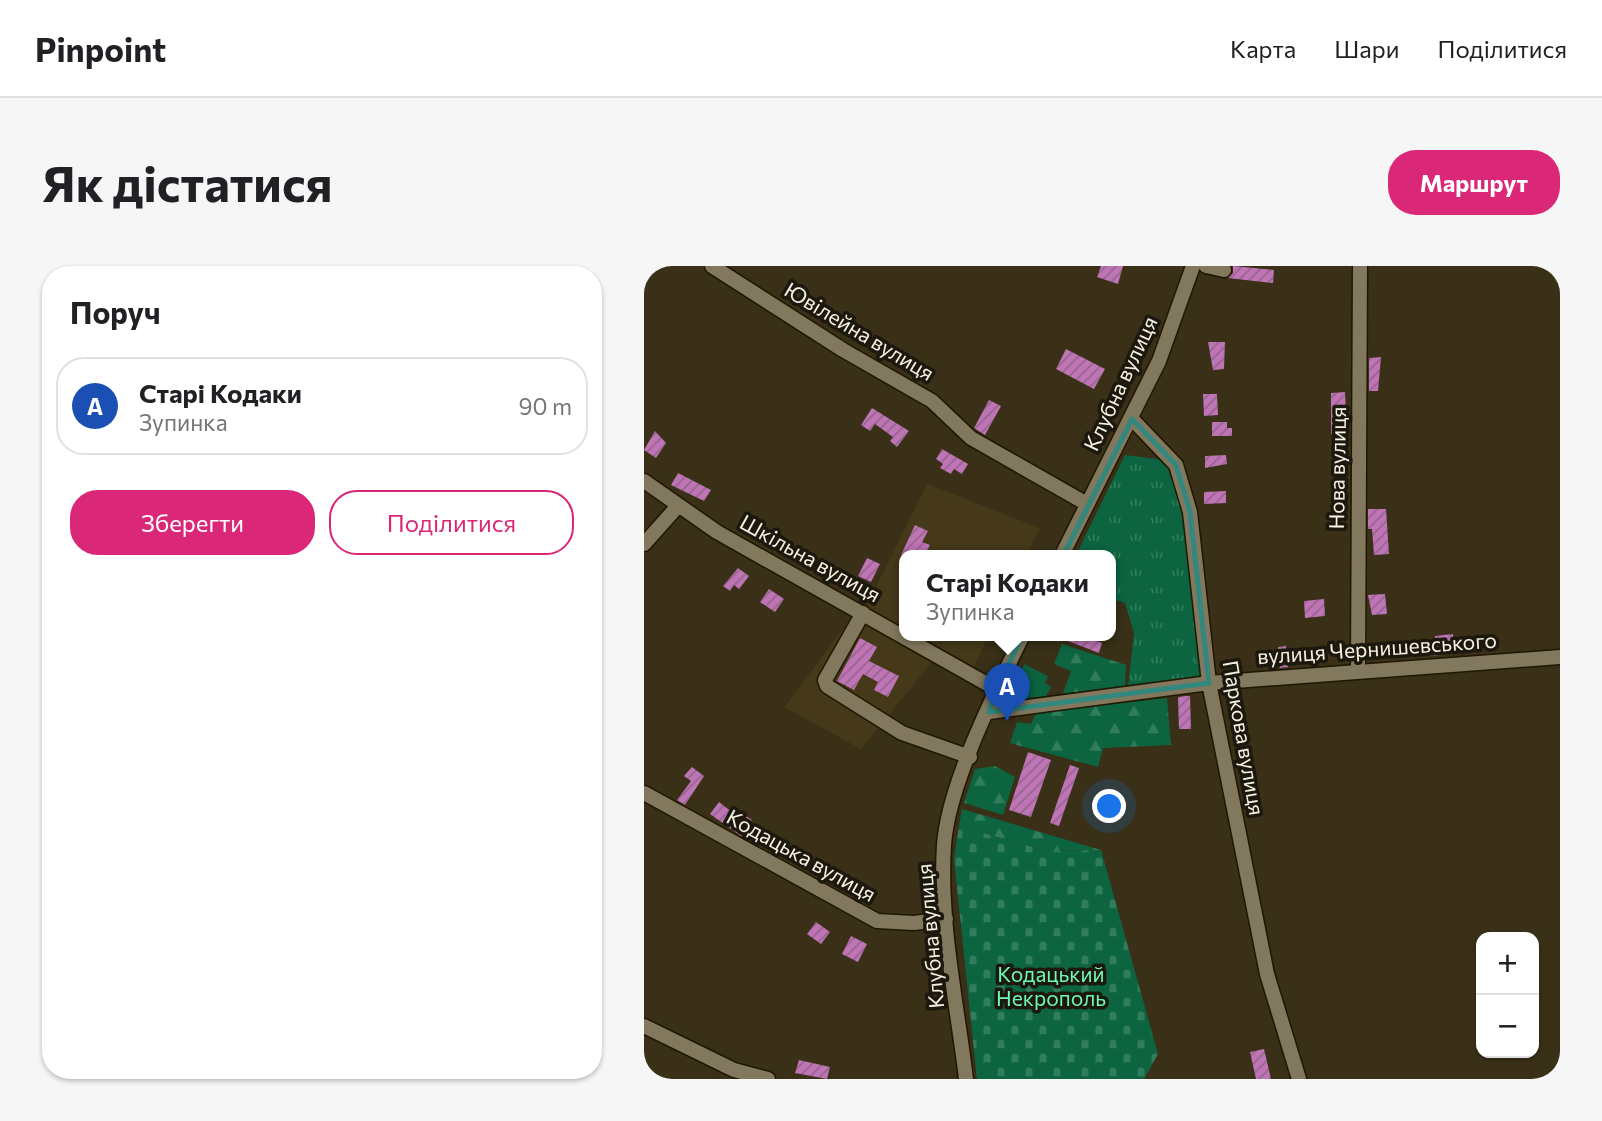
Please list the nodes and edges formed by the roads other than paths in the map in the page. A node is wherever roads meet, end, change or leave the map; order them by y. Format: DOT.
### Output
graph roads {
  1 [pos="712,266"];
  2 [pos="1193,266"];
  3 [pos="1206,266"];
  4 [pos="1360,266"];
  5 [pos="1224,270"];
  6 [pos="1132,419"];
  7 [pos="644,481"];
  8 [pos="1087,504"];
  9 [pos="677,507"];
  10 [pos="644,544"];
  11 [pos="1064,550"];
  12 [pos="863,613"];
  13 [pos="899,634"];
  14 [pos="912,641"];
  15 [pos="1020,641"];
  16 [pos="1560,657"];
  17 [pos="1358,670"];
  18 [pos="1209,682"];
  19 [pos="996,689"];
  20 [pos="989,712"];
  21 [pos="970,757"];
  22 [pos="644,793"];
  23 [pos="946,919"];
  24 [pos="644,1026"];
  25 [pos="768,1079"];
  26 [pos="966,1079"];
  27 [pos="1299,1079"];
  1 -- 8 [label="street, Ювілейна вулиця"];
  2 -- 6 [label="street, Клубна вулиця"];
  3 -- 5 [label="street"];
  4 -- 17 [label="street, Нова вулиця"];
  6 -- 8 [label="street, Клубна вулиця"];
  6 -- 18 [label="street, Паркова вулиця"];
  7 -- 9 [label="street, Шкільна вулиця"];
  8 -- 11 [label="street, Клубна вулиця"];
  9 -- 10 [label="street"];
  9 -- 12 [label="street, Шкільна вулиця"];
  12 -- 13 [label="street, Шкільна вулиця"];
  12 -- 21 [label="street"];
  14 -- 19 [label="street, Шкільна вулиця"];
  15 -- 19 [label="street, Клубна вулиця"];
  16 -- 17 [label="street, вулиця Чернишевського"];
  17 -- 18 [label="street, вулиця Чернишевського"];
  18 -- 20 [label="street, вулиця Чернишевського"];
  18 -- 27 [label="street, Паркова вулиця"];
  19 -- 20 [label="street, Клубна вулиця"];
  20 -- 21 [label="street, Клубна вулиця"];
  21 -- 23 [label="street, Клубна вулиця"];
  22 -- 23 [label="street, Кодацька вулиця"];
  23 -- 26 [label="street, Клубна вулиця"];
  24 -- 25 [label="street"];
}
